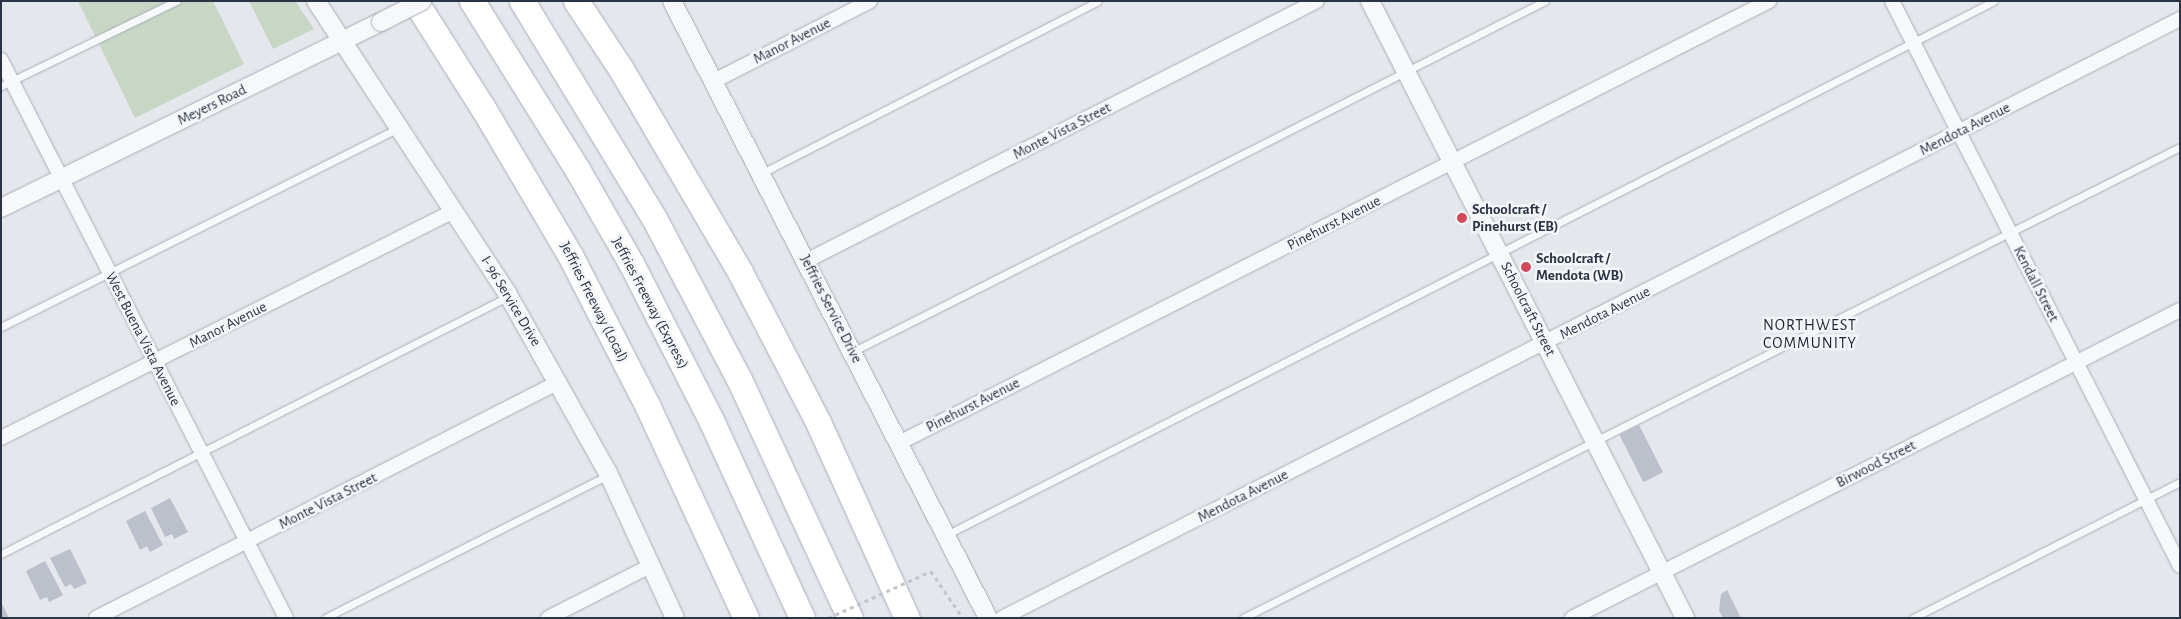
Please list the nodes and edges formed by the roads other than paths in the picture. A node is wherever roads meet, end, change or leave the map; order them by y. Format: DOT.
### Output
graph roads {
  1 [pos="176,1"];
  2 [pos="316,1"];
  3 [pos="415,1"];
  4 [pos="422,1"];
  5 [pos="472,1"];
  6 [pos="522,1"];
  7 [pos="576,1"];
  8 [pos="672,1"];
  9 [pos="870,1"];
  10 [pos="1098,1"];
  11 [pos="1317,1"];
  12 [pos="1370,1"];
  13 [pos="1545,1"];
  14 [pos="1769,1"];
  15 [pos="1892,1"];
  16 [pos="1994,1"];
  17 [pos="2180,19"];
  18 [pos="343,41"];
  19 [pos="1913,42"];
  20 [pos="1,60"];
  21 [pos="1406,72"];
  22 [pos="714,81"];
  23 [pos="6,84"];
  24 [pos="400,128"];
  25 [pos="1959,132"];
  26 [pos="2180,147"];
  27 [pos="1453,163"];
  28 [pos="761,173"];
  29 [pos="61,178"];
  30 [pos="1,208"];
  31 [pos="454,211"];
  32 [pos="2011,233"];
  33 [pos="1499,254"];
  34 [pos="806,261"];
  35 [pos="109,272"];
  36 [pos="508,296"];
  37 [pos="2180,310"];
  38 [pos="1,327"];
  39 [pos="1545,344"];
  40 [pos="852,352"];
  41 [pos="154,361"];
  42 [pos="2077,362"];
  43 [pos="559,382"];
  44 [pos="1,438"];
  45 [pos="1595,441"];
  46 [pos="898,442"];
  47 [pos="200,452"];
  48 [pos="609,475"];
  49 [pos="2180,482"];
  50 [pos="2146,499"];
  51 [pos="706,528"];
  52 [pos="946,535"];
  53 [pos="247,542"];
  54 [pos="1,554"];
  55 [pos="652,565"];
  56 [pos="2180,566"];
  57 [pos="1662,572"];
  58 [pos="890,579"];
  59 [pos="96,618"];
  60 [pos="286,618"];
  61 [pos="325,618"];
  62 [pos="548,618"];
  63 [pos="675,618"];
  64 [pos="730,618"];
  65 [pos="746,618"];
  66 [pos="802,618"];
  67 [pos="850,618"];
  68 [pos="907,618"];
  69 [pos="916,618"];
  70 [pos="988,618"];
  71 [pos="1002,618"];
  72 [pos="1243,618"];
  73 [pos="1572,618"];
  74 [pos="1685,618"];
  75 [pos="1913,618"];
  1 -- 23 [label="lane"];
  2 -- 18 [label="street, I- 96 Service Drive"];
  3 -- 51 [label="highway, Jeffries Freeway (Local)"];
  4 -- 18 [label="street, Meyers Road, bridge"];
  5 -- 66 [label="highway, Jeffries Freeway (Express)"];
  6 -- 67 [label="highway"];
  7 -- 58 [label="highway"];
  8 -- 22 [label="street, Jeffries Service Drive"];
  9 -- 22 [label="street, Manor Avenue"];
  10 -- 28 [label="lane"];
  11 -- 34 [label="street, Monte Vista Street"];
  12 -- 21 [label="street, Schoolcraft Street"];
  13 -- 21 [label="lane"];
  14 -- 27 [label="street, Pinehurst Avenue"];
  15 -- 19 [label="street, Kendall Street"];
  16 -- 19 [label="lane"];
  17 -- 25 [label="street, Mendota Avenue"];
  18 -- 24 [label="street, I- 96 Service Drive"];
  18 -- 29 [label="street, Meyers Road"];
  19 -- 25 [label="street, Kendall Street"];
  19 -- 33 [label="lane"];
  20 -- 23 [label="street, West Buena Vista Avenue"];
  21 -- 27 [label="street, Schoolcraft Street"];
  21 -- 40 [label="lane"];
  22 -- 28 [label="street, Jeffries Service Drive"];
  23 -- 29 [label="street, West Buena Vista Avenue"];
  24 -- 31 [label="street, I- 96 Service Drive"];
  24 -- 35 [label="lane"];
  25 -- 32 [label="street, Kendall Street"];
  25 -- 39 [label="street, Mendota Avenue"];
  26 -- 32 [label="lane"];
  27 -- 33 [label="street, Schoolcraft Street"];
  27 -- 46 [label="street, Pinehurst Avenue"];
  28 -- 34 [label="street, Jeffries Service Drive"];
  29 -- 30 [label="street, Meyers Road"];
  29 -- 35 [label="street, West Buena Vista Avenue"];
  31 -- 36 [label="street, I- 96 Service Drive"];
  31 -- 41 [label="street, Manor Avenue"];
  32 -- 42 [label="street, Kendall Street"];
  32 -- 45 [label="lane"];
  33 -- 39 [label="street, Schoolcraft Street"];
  33 -- 52 [label="lane"];
  34 -- 40 [label="street, Jeffries Service Drive"];
  35 -- 38 [label="lane"];
  35 -- 41 [label="street, West Buena Vista Avenue"];
  36 -- 43 [label="street, I- 96 Service Drive"];
  36 -- 47 [label="lane"];
  37 -- 42 [label="street, Birwood Street"];
  39 -- 45 [label="street, Schoolcraft Street"];
  39 -- 71 [label="street, Mendota Avenue"];
  40 -- 46 [label="street, Jeffries Service Drive"];
  41 -- 44 [label="street, Manor Avenue"];
  41 -- 47 [label="street, West Buena Vista Avenue"];
  42 -- 50 [label="street, Kendall Street"];
  42 -- 57 [label="street, Birwood Street"];
  43 -- 48 [label="street, I- 96 Service Drive"];
  43 -- 53 [label="street, Monte Vista Street"];
  45 -- 57 [label="street, Schoolcraft Street"];
  45 -- 72 [label="lane"];
  46 -- 52 [label="street, Jeffries Service Drive"];
  47 -- 53 [label="street, West Buena Vista Avenue"];
  47 -- 54 [label="lane"];
  48 -- 55 [label="street, I- 96 Service Drive"];
  48 -- 61 [label="lane"];
  49 -- 50 [label="lane"];
  50 -- 56 [label="street, Kendall Street"];
  50 -- 75 [label="lane"];
  51 -- 64 [label="highway"];
  51 -- 65 [label="highway, Jeffries Freeway (Local)"];
  52 -- 70 [label="street, Jeffries Service Drive"];
  53 -- 59 [label="street, Monte Vista Street"];
  53 -- 60 [label="street, West Buena Vista Avenue"];
  55 -- 62 [label="street"];
  55 -- 63 [label="street, I- 96 Service Drive"];
  57 -- 73 [label="street, Birwood Street"];
  57 -- 74 [label="street, Schoolcraft Street"];
  58 -- 68 [label="highway"];
  58 -- 69 [label="highway"];
}
